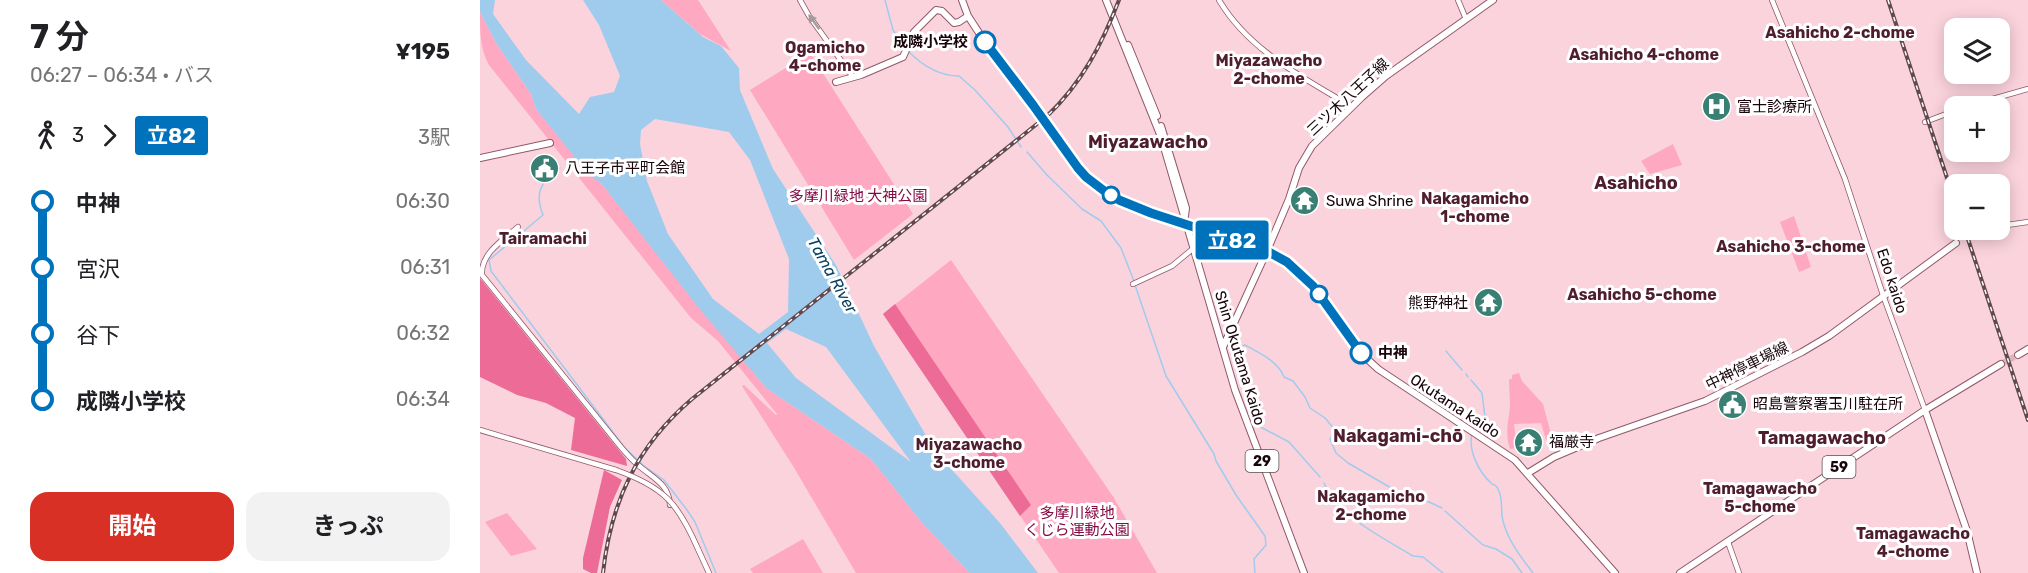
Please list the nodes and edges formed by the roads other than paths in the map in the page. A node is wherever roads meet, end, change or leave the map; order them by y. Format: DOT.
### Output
graph roads {
  1 [pos="800,0"];
  2 [pos="962,0"];
  3 [pos="1108,0"];
  4 [pos="1220,0"];
  5 [pos="1458,0"];
  6 [pos="1493,0"];
  7 [pos="1772,0"];
  8 [pos="968,16"];
  9 [pos="1466,19"];
  10 [pos="853,77"];
  11 [pos="836,82"];
  12 [pos="2028,89"];
  13 [pos="1997,96"];
  14 [pos="1352,107"];
  15 [pos="1944,115"];
  16 [pos="1925,122"];
  17 [pos="550,142"];
  18 [pos="480,158"];
  19 [pos="2028,222"];
  20 [pos="1188,225"];
  21 [pos="2010,225"];
  22 [pos="518,227"];
  23 [pos="1956,243"];
  24 [pos="1195,247"];
  25 [pos="1267,251"];
  26 [pos="1135,284"];
  27 [pos="1883,295"];
  28 [pos="1223,348"];
  29 [pos="2028,349"];
  30 [pos="2018,355"];
  31 [pos="2001,364"];
  32 [pos="1925,410"];
  33 [pos="480,430"];
  34 [pos="1527,473"];
  35 [pos="670,505"];
  36 [pos="1728,542"];
  37 [pos="709,573"];
  38 [pos="1304,573"];
  39 [pos="1615,573"];
  40 [pos="1680,573"];
  41 [pos="1740,573"];
  42 [pos="1977,573"];
  10 -- 1 [label="street, one-way"];
  2 -- 8 [label="main road, Okutama kaido"];
  3 -- 20 [label="main road, Shin Okutama Kaido / 29"];
  4 -- 14 [label="street"];
  5 -- 9 [label="street"];
  6 -- 9 [label="main road, 三ツ木八王子線"];
  7 -- 27 [label="street, Edo kaido"];
  8 -- 10 [label="main road"];
  8 -- 20 [label="main road, Okutama kaido"];
  9 -- 14 [label="main road, 三ツ木八王子線"];
  10 -- 11 [label="main road"];
  12 -- 13 [label="street"];
  14 -- 25 [label="main road, 三ツ木八王子線"];
  15 -- 16 [label="street"];
  17 -- 18 [label="main road"];
  19 -- 21 [label="street"];
  20 -- 24 [label="main road, Shin Okutama Kaido / 29"];
  20 -- 25 [label="main road, Okutama kaido"];
  22 -- 35 [label="street"];
  23 -- 27 [label="main road, 中神停車場線"];
  24 -- 26 [label="street"];
  24 -- 28 [label="main road, Shin Okutama Kaido / 29"];
  25 -- 28 [label="main road, 三ツ木八王子線"];
  25 -- 34 [label="main road, Okutama kaido"];
  27 -- 32 [label="street, Edo kaido"];
  27 -- 34 [label="main road, 中神停車場線"];
  28 -- 38 [label="main road, Shin Okutama Kaido / 29"];
  29 -- 30 [label="main road"];
  31 -- 32 [label="main road, 59"];
  32 -- 36 [label="main road, 59"];
  32 -- 42 [label="main road, Edo kaido"];
  33 -- 37 [label="street, bridge"];
  34 -- 39 [label="main road, Okutama kaido"];
  36 -- 40 [label="main road, 59"];
  36 -- 41 [label="street"];
}
